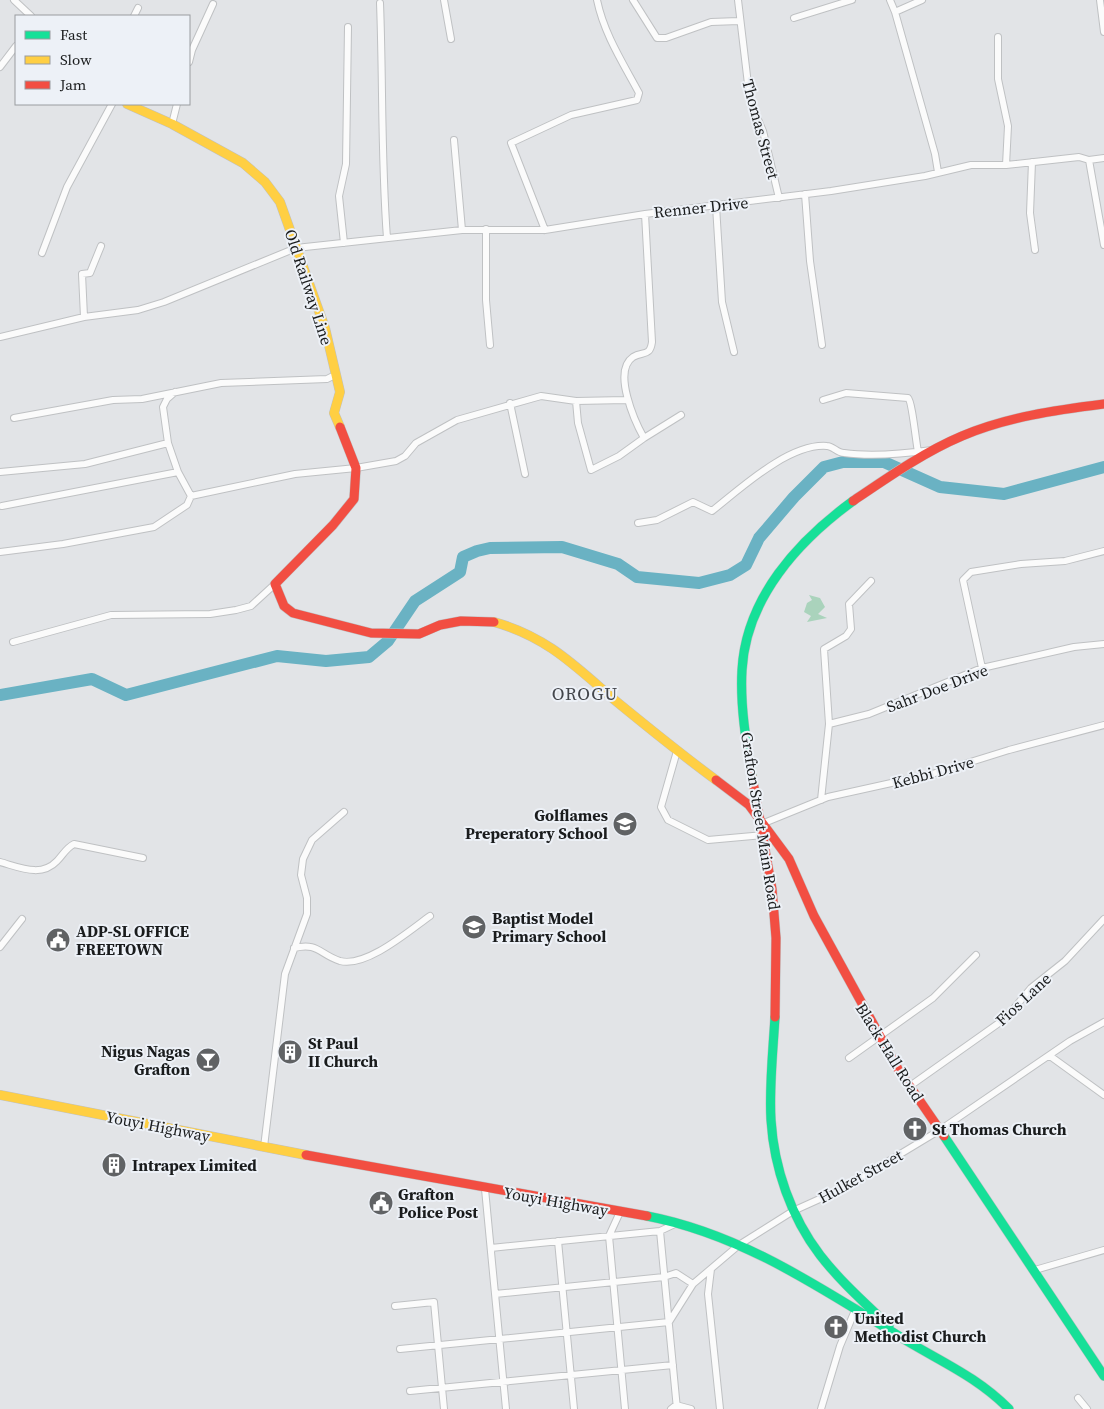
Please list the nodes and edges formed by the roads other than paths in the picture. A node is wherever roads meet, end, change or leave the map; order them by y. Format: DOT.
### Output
graph roads {
  1 [pos="14,0"];
  2 [pos="444,0"];
  3 [pos="597,0"];
  4 [pos="633,0"];
  5 [pos="738,0"];
  6 [pos="852,0"];
  7 [pos="890,0"];
  8 [pos="922,0"];
  9 [pos="1100,0"];
  10 [pos="380,3"];
  11 [pos="213,4"];
  12 [pos="138,8"];
  13 [pos="896,12"];
  14 [pos="30,15"];
  15 [pos="134,15"];
  16 [pos="794,18"];
  17 [pos="739,21"];
  18 [pos="348,27"];
  19 [pos="1104,32"];
  20 [pos="998,37"];
  21 [pos="451,39"];
  22 [pos="15,47"];
  23 [pos="190,58"];
  24 [pos="0,67"];
  25 [pos="111,105"];
  26 [pos="129,105"];
  27 [pos="178,105"];
  28 [pos="172,124"];
  29 [pos="454,140"];
  30 [pos="1104,158"];
  31 [pos="1089,160"];
  32 [pos="1032,162"];
  33 [pos="1006,165"];
  34 [pos="938,172"];
  35 [pos="806,194"];
  36 [pos="779,198"];
  37 [pos="716,206"];
  38 [pos="645,214"];
  39 [pos="486,228"];
  40 [pos="462,230"];
  41 [pos="545,230"];
  42 [pos="387,238"];
  43 [pos="344,243"];
  44 [pos="1104,245"];
  45 [pos="101,246"];
  46 [pos="296,248"];
  47 [pos="1035,250"];
  48 [pos="42,254"];
  49 [pos="84,318"];
  50 [pos="0,337"];
  51 [pos="490,345"];
  52 [pos="822,345"];
  53 [pos="734,352"];
  54 [pos="335,375"];
  55 [pos="176,392"];
  56 [pos="626,400"];
  57 [pos="823,400"];
  58 [pos="576,401"];
  59 [pos="510,403"];
  60 [pos="1104,404"];
  61 [pos="682,414"];
  62 [pos="14,418"];
  63 [pos="644,438"];
  64 [pos="168,443"];
  65 [pos="920,455"];
  66 [pos="356,468"];
  67 [pos="0,472"];
  68 [pos="178,472"];
  69 [pos="525,474"];
  70 [pos="190,496"];
  71 [pos="2,506"];
  72 [pos="638,522"];
  73 [pos="1104,551"];
  74 [pos="0,552"];
  75 [pos="871,581"];
  76 [pos="275,584"];
  77 [pos="13,642"];
  78 [pos="1104,644"];
  79 [pos="982,668"];
  80 [pos="829,724"];
  81 [pos="1104,726"];
  82 [pos="677,751"];
  83 [pos="821,800"];
  84 [pos="344,812"];
  85 [pos="764,823"];
  86 [pos="764,835"];
  87 [pos="143,858"];
  88 [pos="0,862"];
  89 [pos="430,916"];
  90 [pos="22,919"];
  91 [pos="1104,919"];
  92 [pos="0,947"];
  93 [pos="294,948"];
  94 [pos="976,955"];
  95 [pos="1104,1022"];
  96 [pos="879,1038"];
  97 [pos="1050,1056"];
  98 [pos="849,1058"];
  99 [pos="910,1086"];
  100 [pos="0,1095"];
  101 [pos="1104,1095"];
  102 [pos="940,1130"];
  103 [pos="264,1147"];
  104 [pos="485,1188"];
  105 [pos="793,1211"];
  106 [pos="620,1212"];
  107 [pos="677,1222"];
  108 [pos="660,1231"];
  109 [pos="609,1236"];
  110 [pos="558,1241"];
  111 [pos="739,1245"];
  112 [pos="491,1248"];
  113 [pos="1104,1250"];
  114 [pos="711,1269"];
  115 [pos="1035,1270"];
  116 [pos="664,1277"];
  117 [pos="613,1282"];
  118 [pos="693,1284"];
  119 [pos="562,1287"];
  120 [pos="495,1294"];
  121 [pos="396,1306"];
  122 [pos="856,1308"];
  123 [pos="668,1322"];
  124 [pos="618,1327"];
  125 [pos="892,1330"];
  126 [pos="567,1332"];
  127 [pos="499,1339"];
  128 [pos="438,1345"];
  129 [pos="400,1349"];
  130 [pos="673,1365"];
  131 [pos="622,1370"];
  132 [pos="571,1375"];
  133 [pos="1104,1376"];
  134 [pos="504,1382"];
  135 [pos="442,1388"];
  136 [pos="410,1392"];
  137 [pos="1078,1398"];
  138 [pos="675,1408"];
  139 [pos="444,1409"];
  140 [pos="506,1409"];
  141 [pos="574,1409"];
  142 [pos="625,1409"];
  143 [pos="692,1409"];
  144 [pos="720,1409"];
  145 [pos="821,1409"];
  146 [pos="1009,1409"];
  147 [pos="1086,1409"];
  1 -- 14 [label="street"];
  2 -- 21 [label="street"];
  3 -- 41 [label="street"];
  4 -- 17 [label="street"];
  5 -- 17 [label="street, Thomas Street"];
  6 -- 16 [label="street"];
  7 -- 13 [label="street"];
  8 -- 13 [label="street"];
  9 -- 19 [label="street"];
  10 -- 42 [label="street"];
  11 -- 23 [label="street"];
  12 -- 15 [label="street"];
  13 -- 34 [label="street"];
  17 -- 36 [label="street, Thomas Street"];
  18 -- 43 [label="street"];
  20 -- 33 [label="street"];
  22 -- 24 [label="street"];
  25 -- 48 [label="street"];
  26 -- 28 [label="street, Old Railway Line"];
  27 -- 28 [label="street"];
  28 -- 46 [label="street, Old Railway Line"];
  29 -- 40 [label="street"];
  30 -- 31 [label="street, Renner Drive"];
  31 -- 32 [label="street, Renner Drive"];
  31 -- 44 [label="street"];
  32 -- 33 [label="street, Renner Drive"];
  32 -- 47 [label="street"];
  33 -- 34 [label="street, Renner Drive"];
  34 -- 35 [label="street, Renner Drive"];
  35 -- 36 [label="street, Renner Drive"];
  35 -- 52 [label="street"];
  36 -- 37 [label="street, Renner Drive"];
  37 -- 38 [label="street, Renner Drive"];
  37 -- 53 [label="street"];
  38 -- 41 [label="street, Renner Drive"];
  38 -- 56 [label="street"];
  39 -- 40 [label="street, Renner Drive"];
  39 -- 41 [label="street, Renner Drive"];
  39 -- 51 [label="street"];
  40 -- 42 [label="street, Renner Drive"];
  42 -- 43 [label="street, Renner Drive"];
  43 -- 46 [label="street, Renner Drive"];
  45 -- 49 [label="street"];
  46 -- 49 [label="street, Renner Drive"];
  46 -- 54 [label="street, Old Railway Line"];
  49 -- 50 [label="street, Renner Drive"];
  54 -- 55 [label="street"];
  54 -- 66 [label="street, Old Railway Line"];
  55 -- 62 [label="street"];
  55 -- 64 [label="street"];
  56 -- 58 [label="street"];
  56 -- 63 [label="street"];
  57 -- 65 [label="street"];
  58 -- 59 [label="street"];
  58 -- 63 [label="street"];
  59 -- 66 [label="street"];
  59 -- 69 [label="street"];
  60 -- 65 [label="street, Grafton Street Main Road"];
  61 -- 63 [label="street"];
  64 -- 67 [label="street"];
  64 -- 68 [label="street"];
  65 -- 72 [label="street"];
  65 -- 85 [label="street, Grafton Street Main Road"];
  66 -- 70 [label="street"];
  66 -- 76 [label="street, Old Railway Line"];
  68 -- 70 [label="street"];
  68 -- 71 [label="street"];
  70 -- 74 [label="street"];
  73 -- 79 [label="street"];
  75 -- 80 [label="street"];
  76 -- 77 [label="street"];
  76 -- 82 [label="street, Black Hall Road"];
  78 -- 79 [label="street, Sahr Doe Drive"];
  79 -- 80 [label="street, Sahr Doe Drive"];
  80 -- 83 [label="street"];
  81 -- 83 [label="street, Kebbi Drive"];
  82 -- 85 [label="street, Black Hall Road"];
  82 -- 86 [label="street"];
  83 -- 85 [label="street, Kebbi Drive"];
  84 -- 93 [label="street"];
  85 -- 86 [label="street, Grafton Street Main Road"];
  85 -- 96 [label="street, Black Hall Road"];
  86 -- 105 [label="street, Grafton Street Main Road"];
  87 -- 88 [label="street"];
  89 -- 93 [label="street"];
  90 -- 92 [label="street"];
  91 -- 99 [label="street, Fios Lane"];
  93 -- 103 [label="street"];
  94 -- 96 [label="street"];
  95 -- 97 [label="street, Hulket Street"];
  96 -- 98 [label="street"];
  96 -- 99 [label="street, Black Hall Road"];
  97 -- 101 [label="street"];
  97 -- 102 [label="street, Hulket Street"];
  99 -- 102 [label="street, Black Hall Road"];
  100 -- 103 [label="street, Youyi Highway"];
  102 -- 105 [label="street, Hulket Street"];
  102 -- 115 [label="street, Black Hall Road"];
  103 -- 104 [label="street, Youyi Highway"];
  104 -- 106 [label="street, Youyi Highway"];
  104 -- 112 [label="street"];
  105 -- 111 [label="street, Hulket Street"];
  105 -- 125 [label="street, Grafton Street Main Road"];
  106 -- 107 [label="street, Youyi Highway"];
  106 -- 109 [label="street"];
  107 -- 108 [label="street"];
  107 -- 111 [label="street, Youyi Highway"];
  108 -- 109 [label="street"];
  108 -- 116 [label="street"];
  109 -- 110 [label="street"];
  109 -- 117 [label="street"];
  110 -- 112 [label="street"];
  110 -- 119 [label="street"];
  111 -- 114 [label="street, Hulket Street"];
  111 -- 122 [label="street, Youyi Highway"];
  112 -- 120 [label="street"];
  113 -- 115 [label="street"];
  114 -- 118 [label="street, Hulket Street"];
  114 -- 144 [label="street"];
  115 -- 133 [label="street, Black Hall Road"];
  116 -- 117 [label="street"];
  116 -- 118 [label="street"];
  116 -- 123 [label="street"];
  117 -- 119 [label="street"];
  117 -- 124 [label="street"];
  118 -- 123 [label="street, Hulket Street"];
  119 -- 120 [label="street"];
  119 -- 126 [label="street"];
  120 -- 127 [label="street"];
  121 -- 128 [label="street"];
  122 -- 125 [label="street, Youyi Highway"];
  122 -- 145 [label="street"];
  123 -- 124 [label="street"];
  123 -- 130 [label="street"];
  124 -- 126 [label="street"];
  124 -- 131 [label="street"];
  125 -- 146 [label="street, Youyi Highway"];
  126 -- 127 [label="street"];
  126 -- 132 [label="street"];
  127 -- 128 [label="street"];
  127 -- 134 [label="street"];
  128 -- 129 [label="street"];
  128 -- 135 [label="street"];
  130 -- 131 [label="street"];
  130 -- 138 [label="street"];
  131 -- 132 [label="street"];
  131 -- 142 [label="street"];
  132 -- 134 [label="street"];
  132 -- 141 [label="street"];
  134 -- 135 [label="street"];
  134 -- 140 [label="street"];
  135 -- 136 [label="street"];
  135 -- 139 [label="street"];
  137 -- 147 [label="street"];
  138 -- 143 [label="street"];
}
